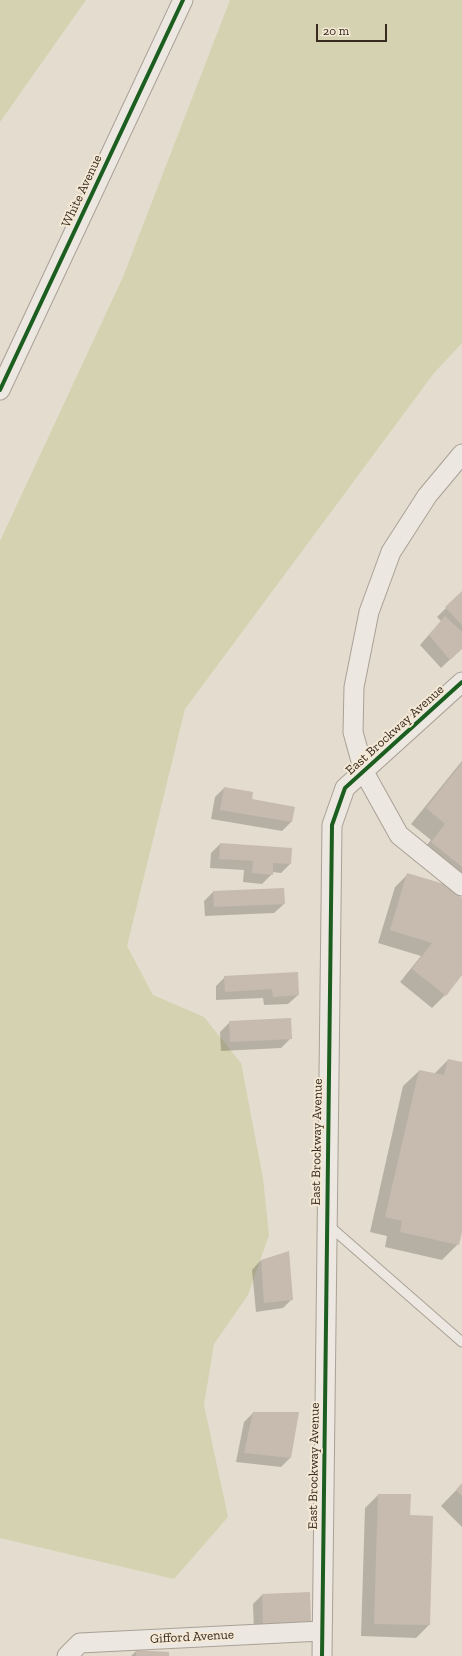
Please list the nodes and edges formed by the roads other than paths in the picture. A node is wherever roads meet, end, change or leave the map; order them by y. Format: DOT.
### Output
graph roads {
  1 [pos="183,0"];
  2 [pos="0,390"];
  3 [pos="462,454"];
  4 [pos="462,682"];
  5 [pos="364,772"];
  6 [pos="462,886"];
  7 [pos="326,1223"];
  8 [pos="462,1342"];
  9 [pos="322,1631"];
  10 [pos="67,1656"];
  11 [pos="322,1656"];
  1 -- 2 [label="street, White Avenue"];
  3 -- 5 [label="street"];
  4 -- 5 [label="street, East Brockway Avenue"];
  5 -- 6 [label="street"];
  5 -- 7 [label="street, East Brockway Avenue"];
  7 -- 8 [label="lane"];
  7 -- 9 [label="street, East Brockway Avenue"];
  9 -- 10 [label="street, Gifford Avenue"];
  9 -- 11 [label="street, East Brockway Avenue"];
}
